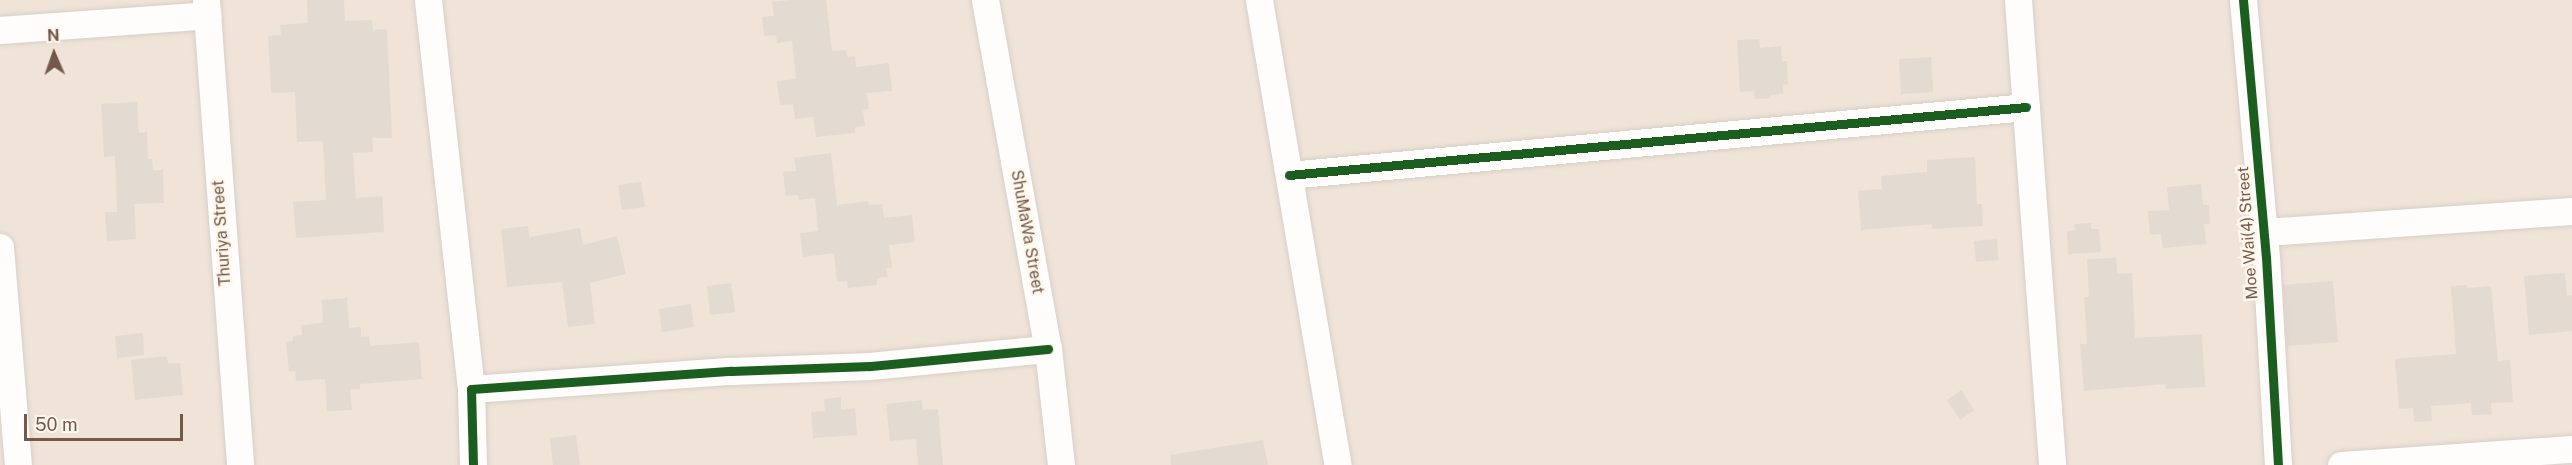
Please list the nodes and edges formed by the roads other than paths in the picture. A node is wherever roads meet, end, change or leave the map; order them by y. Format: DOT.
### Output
graph roads {
  1 [pos="428,0"];
  2 [pos="985,0"];
  3 [pos="1259,0"];
  4 [pos="2018,0"];
  5 [pos="2243,0"];
  6 [pos="207,7"];
  7 [pos="0,30"];
  8 [pos="2026,107"];
  9 [pos="1289,175"];
  10 [pos="2572,211"];
  11 [pos="2264,232"];
  12 [pos="0,247"];
  13 [pos="1048,349"];
  14 [pos="471,389"];
  15 [pos="2572,449"];
  16 [pos="18,465"];
  17 [pos="240,465"];
  18 [pos="473,465"];
  19 [pos="1061,465"];
  20 [pos="1338,465"];
  21 [pos="2052,465"];
  22 [pos="2278,465"];
  23 [pos="2341,465"];
  1 -- 14 [label="street"];
  2 -- 13 [label="street, ShuMaWa Street"];
  3 -- 9 [label="street"];
  4 -- 8 [label="street"];
  5 -- 11 [label="street, Moe Wai(4) Street"];
  6 -- 7 [label="street"];
  6 -- 17 [label="street, Thuriya Street"];
  8 -- 9 [label="street"];
  8 -- 21 [label="street"];
  9 -- 20 [label="street"];
  10 -- 11 [label="street"];
  11 -- 22 [label="street, Moe Wai(4) Street"];
  12 -- 16 [label="street"];
  13 -- 14 [label="street"];
  13 -- 19 [label="street, ShuMaWa Street"];
  14 -- 18 [label="street"];
  15 -- 23 [label="street"];
}
